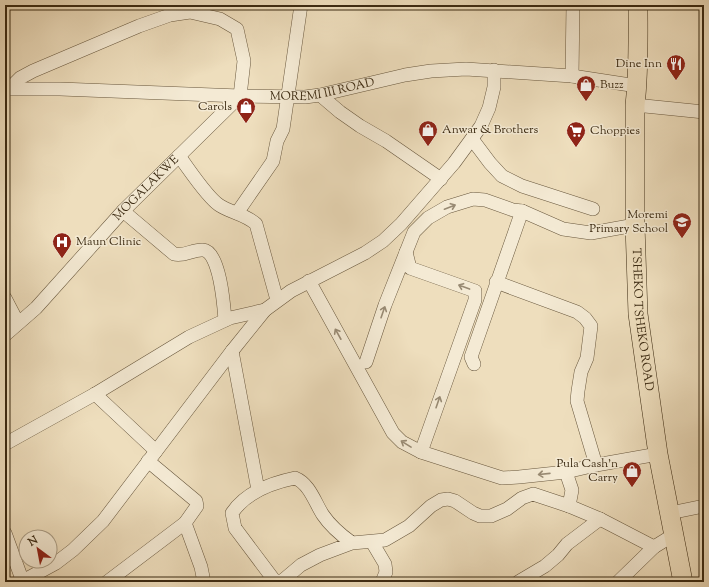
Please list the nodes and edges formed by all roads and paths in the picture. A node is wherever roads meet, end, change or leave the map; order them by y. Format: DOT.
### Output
graph roads {
  1 [pos="301,5"];
  2 [pos="572,5"];
  3 [pos="638,5"];
  4 [pos="494,70"];
  5 [pos="572,76"];
  6 [pos="637,86"];
  7 [pos="7,89"];
  8 [pos="320,95"];
  9 [pos="240,96"];
  10 [pos="287,96"];
  11 [pos="635,105"];
  12 [pos="704,112"];
  13 [pos="472,139"];
  14 [pos="178,156"];
  15 [pos="441,179"];
  16 [pos="593,209"];
  17 [pos="123,211"];
  18 [pos="522,211"];
  19 [pos="237,213"];
  20 [pos="635,225"];
  21 [pos="406,252"];
  22 [pos="309,282"];
  23 [pos="496,282"];
  24 [pos="5,298"];
  25 [pos="277,300"];
  26 [pos="265,310"];
  27 [pos="225,320"];
  28 [pos="18,323"];
  29 [pos="5,335"];
  30 [pos="232,351"];
  31 [pos="366,362"];
  32 [pos="474,364"];
  33 [pos="95,394"];
  34 [pos="5,444"];
  35 [pos="421,452"];
  36 [pos="658,454"];
  37 [pos="152,456"];
  38 [pos="596,465"];
  39 [pos="566,472"];
  40 [pos="258,490"];
  41 [pos="569,506"];
  42 [pos="704,506"];
  43 [pos="670,513"];
  44 [pos="600,519"];
  45 [pos="185,522"];
  46 [pos="5,532"];
  47 [pos="675,534"];
  48 [pos="372,542"];
  49 [pos="352,543"];
  50 [pos="654,547"];
  51 [pos="22,582"];
  52 [pos="107,582"];
  53 [pos="204,582"];
  54 [pos="382,582"];
  55 [pos="518,582"];
  56 [pos="618,582"];
  57 [pos="673,582"];
  58 [pos="683,582"];
  1 -- 10 [label="street"];
  2 -- 5 [label="street"];
  3 -- 6 [label="highway, TSHEKO TSHEKO ROAD"];
  4 -- 5 [label="street, MOREMI III ROAD"];
  4 -- 8 [label="street, MOREMI III ROAD"];
  4 -- 13 [label="street"];
  5 -- 6 [label="street, MOREMI III ROAD"];
  6 -- 11 [label="highway, TSHEKO TSHEKO ROAD"];
  7 -- 9 [label="street, MOREMI III ROAD"];
  7 -- 9 [label="street"];
  8 -- 10 [label="street, MOREMI III ROAD"];
  8 -- 15 [label="street"];
  9 -- 10 [label="street, MOREMI III ROAD"];
  9 -- 14 [label="street, MOGALAKWE"];
  10 -- 19 [label="street"];
  11 -- 12 [label="street"];
  11 -- 20 [label="highway, TSHEKO TSHEKO ROAD"];
  13 -- 15 [label="street"];
  13 -- 16 [label="street"];
  14 -- 17 [label="street, MOGALAKWE"];
  14 -- 19 [label="street"];
  15 -- 22 [label="street"];
  17 -- 27 [label="street"];
  17 -- 28 [label="street, MOGALAKWE"];
  18 -- 20 [label="street"];
  21 -- 18 [label="street, one-way"];
  18 -- 23 [label="street"];
  19 -- 25 [label="street"];
  20 -- 36 [label="highway, TSHEKO TSHEKO ROAD"];
  31 -- 21 [label="street, one-way"];
  35 -- 21 [label="street, one-way"];
  22 -- 25 [label="street"];
  35 -- 22 [label="street, one-way"];
  23 -- 32 [label="street"];
  23 -- 38 [label="street"];
  24 -- 28 [label="street"];
  25 -- 26 [label="street"];
  26 -- 27 [label="street"];
  26 -- 30 [label="street"];
  27 -- 33 [label="street"];
  28 -- 29 [label="street, MOGALAKWE"];
  30 -- 37 [label="street"];
  30 -- 40 [label="street"];
  33 -- 34 [label="street"];
  33 -- 37 [label="street"];
  39 -- 35 [label="street, one-way"];
  36 -- 38 [label="street"];
  36 -- 43 [label="highway, TSHEKO TSHEKO ROAD"];
  37 -- 45 [label="street"];
  37 -- 51 [label="street"];
  38 -- 39 [label="street"];
  39 -- 41 [label="street"];
  40 -- 49 [label="street"];
  40 -- 49 [label="street"];
  41 -- 44 [label="street"];
  41 -- 48 [label="street"];
  42 -- 43 [label="street"];
  43 -- 47 [label="highway, TSHEKO TSHEKO ROAD"];
  44 -- 50 [label="street"];
  44 -- 55 [label="street"];
  45 -- 52 [label="street"];
  45 -- 53 [label="street"];
  46 -- 51 [label="street"];
  47 -- 50 [label="street"];
  47 -- 57 [label="street"];
  47 -- 58 [label="highway, TSHEKO TSHEKO ROAD"];
  48 -- 49 [label="street"];
  48 -- 54 [label="street"];
  50 -- 56 [label="street"];
}
